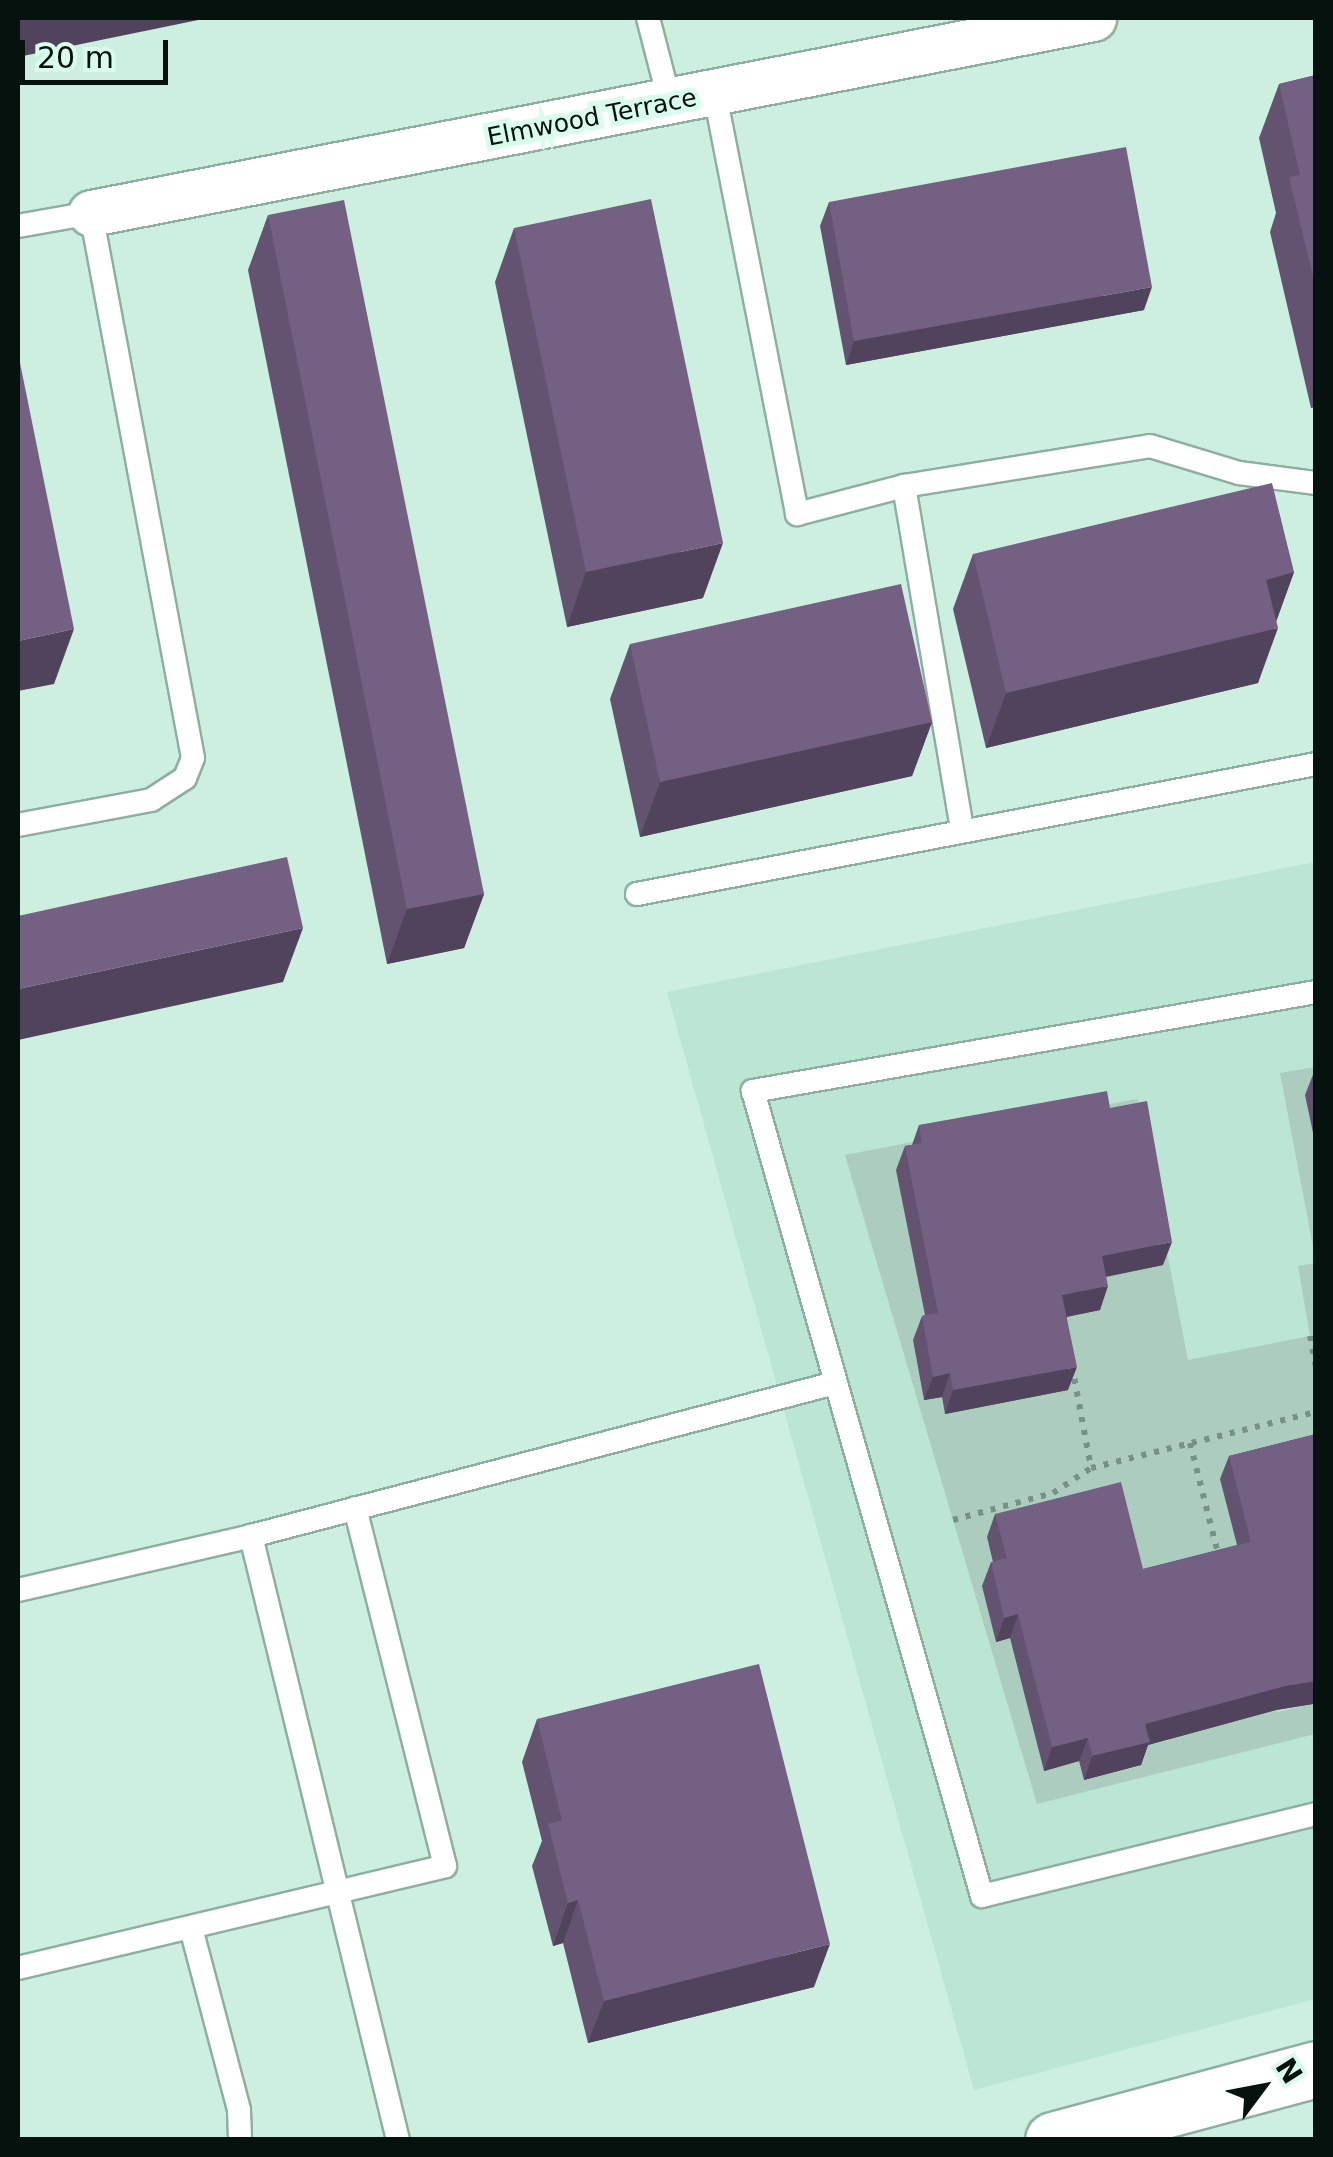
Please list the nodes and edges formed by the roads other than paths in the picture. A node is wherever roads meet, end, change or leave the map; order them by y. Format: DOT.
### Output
graph roads {
  1 [pos="648,18"];
  2 [pos="1093,18"];
  3 [pos="715,95"];
  4 [pos="670,103"];
  5 [pos="91,212"];
  6 [pos="18,226"];
  7 [pos="1316,483"];
  8 [pos="904,486"];
  9 [pos="1316,764"];
  10 [pos="18,825"];
  11 [pos="962,829"];
  12 [pos="637,894"];
  13 [pos="1316,992"];
  14 [pos="835,1383"];
  15 [pos="355,1508"];
  16 [pos="251,1536"];
  17 [pos="18,1590"];
  18 [pos="1316,1814"];
  19 [pos="338,1892"];
  20 [pos="190,1928"];
  21 [pos="18,1968"];
  22 [pos="1316,2069"];
  23 [pos="240,2140"];
  24 [pos="398,2140"];
  25 [pos="1054,2140"];
  1 -- 4 [label="lane"];
  2 -- 3 [label="street, Elmwood Terrace"];
  3 -- 4 [label="street, Elmwood Terrace"];
  3 -- 8 [label="lane"];
  4 -- 5 [label="street, Elmwood Terrace"];
  5 -- 6 [label="lane, Elmwood Terrace"];
  5 -- 10 [label="lane"];
  7 -- 8 [label="lane"];
  8 -- 11 [label="lane"];
  9 -- 11 [label="lane"];
  11 -- 12 [label="lane"];
  13 -- 14 [label="lane"];
  14 -- 15 [label="lane"];
  14 -- 18 [label="lane"];
  15 -- 16 [label="lane"];
  15 -- 19 [label="lane"];
  16 -- 17 [label="lane"];
  16 -- 19 [label="lane"];
  19 -- 20 [label="lane"];
  19 -- 24 [label="lane"];
  20 -- 21 [label="lane"];
  20 -- 23 [label="lane"];
  22 -- 25 [label="street"];
}
